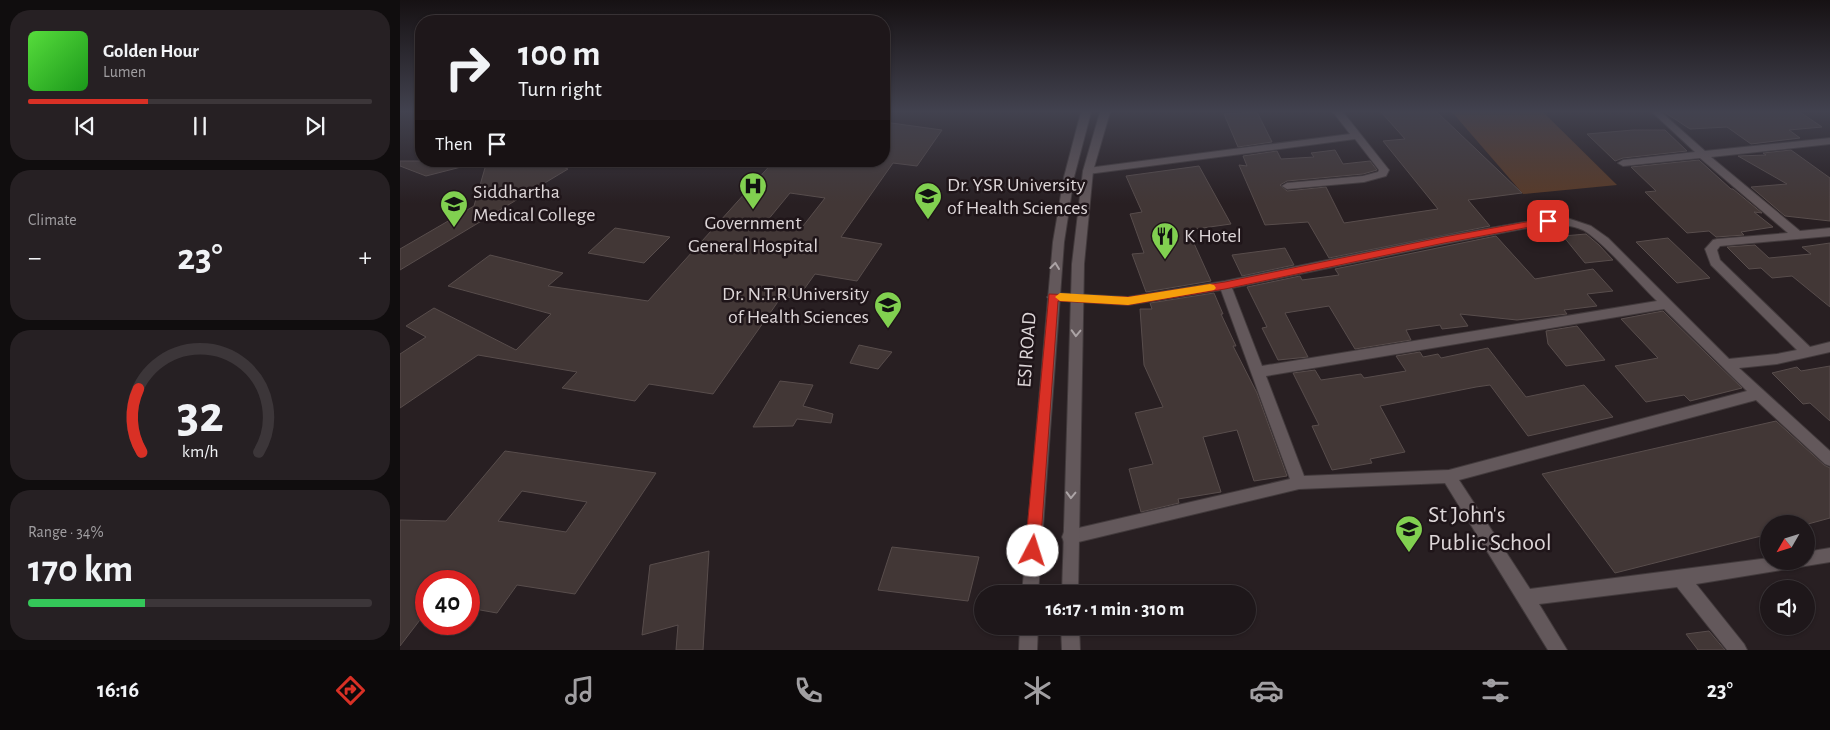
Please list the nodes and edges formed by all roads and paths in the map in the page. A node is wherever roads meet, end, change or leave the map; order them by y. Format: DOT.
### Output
graph roads {
  1 [pos="1077,142"];
  2 [pos="1096,142"];
  3 [pos="1308,142"];
  4 [pos="1362,142"];
  5 [pos="1689,142"];
  6 [pos="1817,142"];
  7 [pos="1702,154"];
  8 [pos="1623,163"];
  9 [pos="1088,171"];
  10 [pos="1287,186"];
  11 [pos="1830,232"];
  12 [pos="1799,236"];
  13 [pos="1225,285"];
  14 [pos="1053,297"];
  15 [pos="1077,297"];
  16 [pos="1666,304"];
  17 [pos="1830,347"];
  18 [pos="1807,352"];
  19 [pos="1726,364"];
  20 [pos="1257,372"];
  21 [pos="1757,394"];
  22 [pos="1830,460"];
  23 [pos="1449,476"];
  24 [pos="1299,484"];
  25 [pos="1070,537"];
  26 [pos="1830,555"];
  27 [pos="1815,558"];
  28 [pos="1760,567"];
  29 [pos="1680,579"];
  30 [pos="1031,585"];
  31 [pos="1070,585"];
  32 [pos="1526,598"];
  33 [pos="1028,635"];
  34 [pos="1070,635"];
  35 [pos="1028,650"];
  36 [pos="1071,650"];
  37 [pos="1558,650"];
  38 [pos="1738,650"];
  14 -- 1 [label="street, ESI ROAD, one-way"];
  2 -- 9 [label="street"];
  3 -- 9 [label="street"];
  4 -- 10 [label="street"];
  5 -- 7 [label="street"];
  6 -- 7 [label="street"];
  7 -- 8 [label="street"];
  7 -- 12 [label="street"];
  9 -- 15 [label="street"];
  11 -- 12 [label="street"];
  12 -- 18 [label="street"];
  13 -- 15 [label="street"];
  13 -- 16 [label="street"];
  13 -- 20 [label="street"];
  14 -- 15 [label="street"];
  14 -- 30 [label="street, ESI ROAD"];
  15 -- 25 [label="street, one-way"];
  16 -- 19 [label="street"];
  16 -- 20 [label="street"];
  17 -- 18 [label="street"];
  18 -- 19 [label="street"];
  19 -- 21 [label="street"];
  20 -- 24 [label="street"];
  21 -- 22 [label="street"];
  21 -- 23 [label="street"];
  23 -- 24 [label="street"];
  23 -- 32 [label="street"];
  24 -- 25 [label="street"];
  25 -- 31 [label="street"];
  26 -- 27 [label="street"];
  28 -- 29 [label="street"];
  29 -- 32 [label="street"];
  29 -- 38 [label="street"];
  32 -- 37 [label="street"];
  33 -- 35 [label="street"];
  34 -- 36 [label="street"];
}
